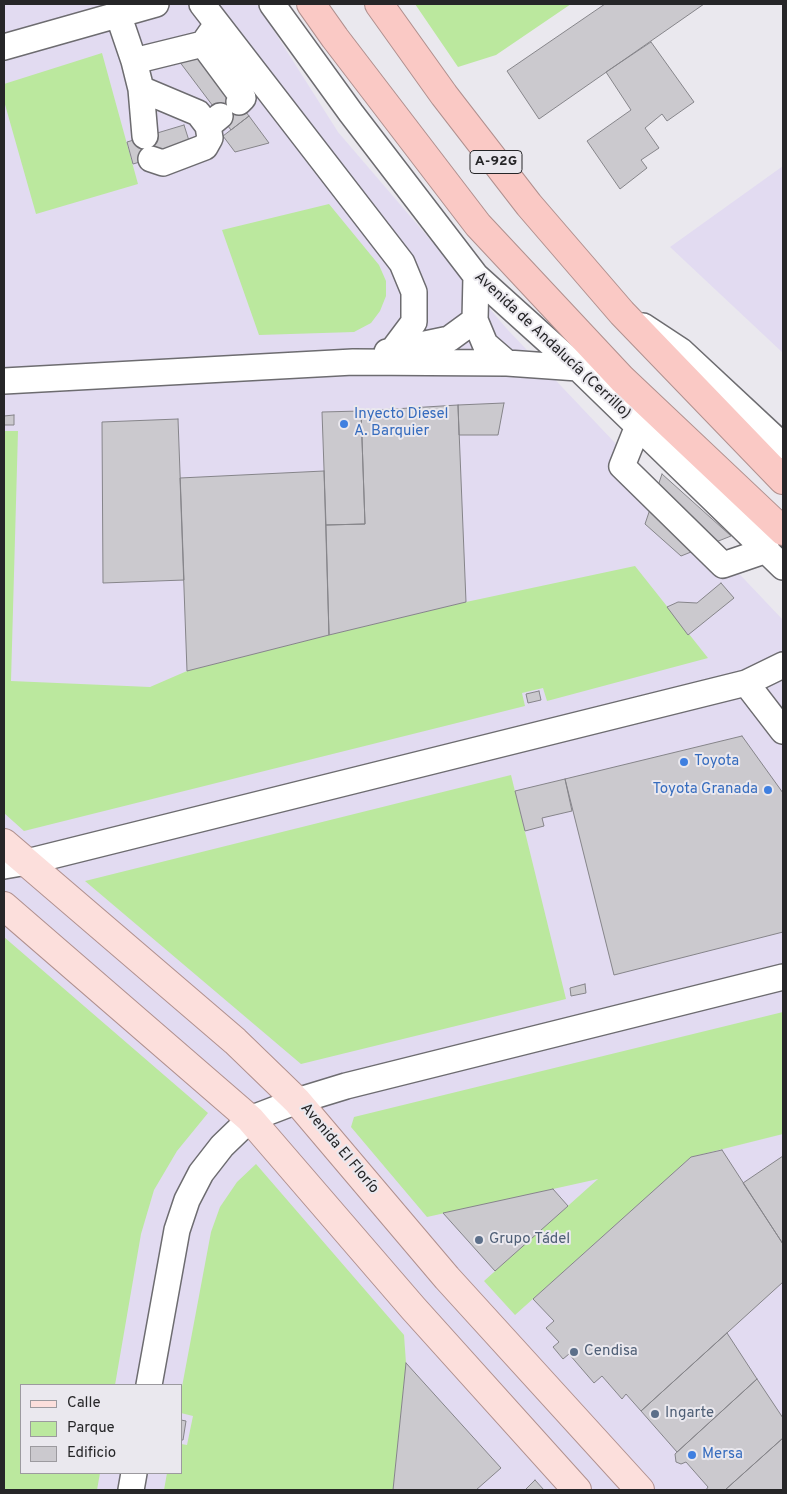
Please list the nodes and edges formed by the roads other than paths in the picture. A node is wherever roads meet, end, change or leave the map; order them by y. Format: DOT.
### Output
graph roads {
  1 [pos="156,4"];
  2 [pos="202,4"];
  3 [pos="311,4"];
  4 [pos="379,4"];
  5 [pos="272,5"];
  6 [pos="121,9"];
  7 [pos="218,24"];
  8 [pos="335,38"];
  9 [pos="203,44"];
  10 [pos="4,47"];
  11 [pos="134,61"];
  12 [pos="141,89"];
  13 [pos="351,113"];
  14 [pos="222,115"];
  15 [pos="476,276"];
  16 [pos="622,313"];
  17 [pos="475,320"];
  18 [pos="393,350"];
  19 [pos="353,362"];
  20 [pos="507,363"];
  21 [pos="578,368"];
  22 [pos="4,382"];
  23 [pos="636,433"];
  24 [pos="783,446"];
  25 [pos="783,480"];
  26 [pos="771,551"];
  27 [pos="780,663"];
  28 [pos="746,683"];
  29 [pos="783,731"];
  30 [pos="4,842"];
  31 [pos="15,864"];
  32 [pos="4,906"];
  33 [pos="783,977"];
  34 [pos="297,1101"];
  35 [pos="250,1119"];
  36 [pos="149,1384"];
  37 [pos="134,1474"];
  38 [pos="131,1490"];
  39 [pos="577,1490"];
  40 [pos="640,1490"];
  1 -- 6 [label="street"];
  2 -- 7 [label="street"];
  3 -- 8 [label="highway, Avenida de Andalucía (Cerrillo)"];
  4 -- 16 [label="highway, A-92G"];
  5 -- 13 [label="street, Avenida de Andalucía (Cerrillo)"];
  6 -- 10 [label="street"];
  6 -- 11 [label="street"];
  7 -- 9 [label="street"];
  7 -- 18 [label="street"];
  8 -- 13 [label="street"];
  8 -- 26 [label="highway, Avenida de Andalucía (Cerrillo)"];
  9 -- 11 [label="street"];
  9 -- 14 [label="street"];
  11 -- 12 [label="street"];
  12 -- 14 [label="street"];
  12 -- 14 [label="street"];
  13 -- 15 [label="street, Avenida de Andalucía (Cerrillo)"];
  15 -- 17 [label="street"];
  15 -- 21 [label="street, Avenida de Andalucía (Cerrillo)"];
  16 -- 24 [label="street"];
  16 -- 25 [label="highway, A-92G"];
  17 -- 18 [label="street"];
  17 -- 20 [label="street"];
  18 -- 19 [label="street"];
  19 -- 20 [label="street"];
  19 -- 22 [label="street"];
  20 -- 21 [label="street"];
  21 -- 23 [label="street, Avenida de Andalucía (Cerrillo)"];
  23 -- 26 [label="street, Avenida de Andalucía (Cerrillo)"];
  23 -- 26 [label="street"];
  27 -- 28 [label="street"];
  28 -- 29 [label="street"];
  28 -- 31 [label="street"];
  30 -- 31 [label="main road, Avenida El Florío"];
  31 -- 34 [label="main road, Avenida El Florío"];
  32 -- 35 [label="main road"];
  33 -- 34 [label="street"];
  34 -- 35 [label="street"];
  34 -- 40 [label="main road, Avenida El Florío"];
  35 -- 36 [label="street"];
  35 -- 39 [label="main road"];
  37 -- 38 [label="street"];
}
